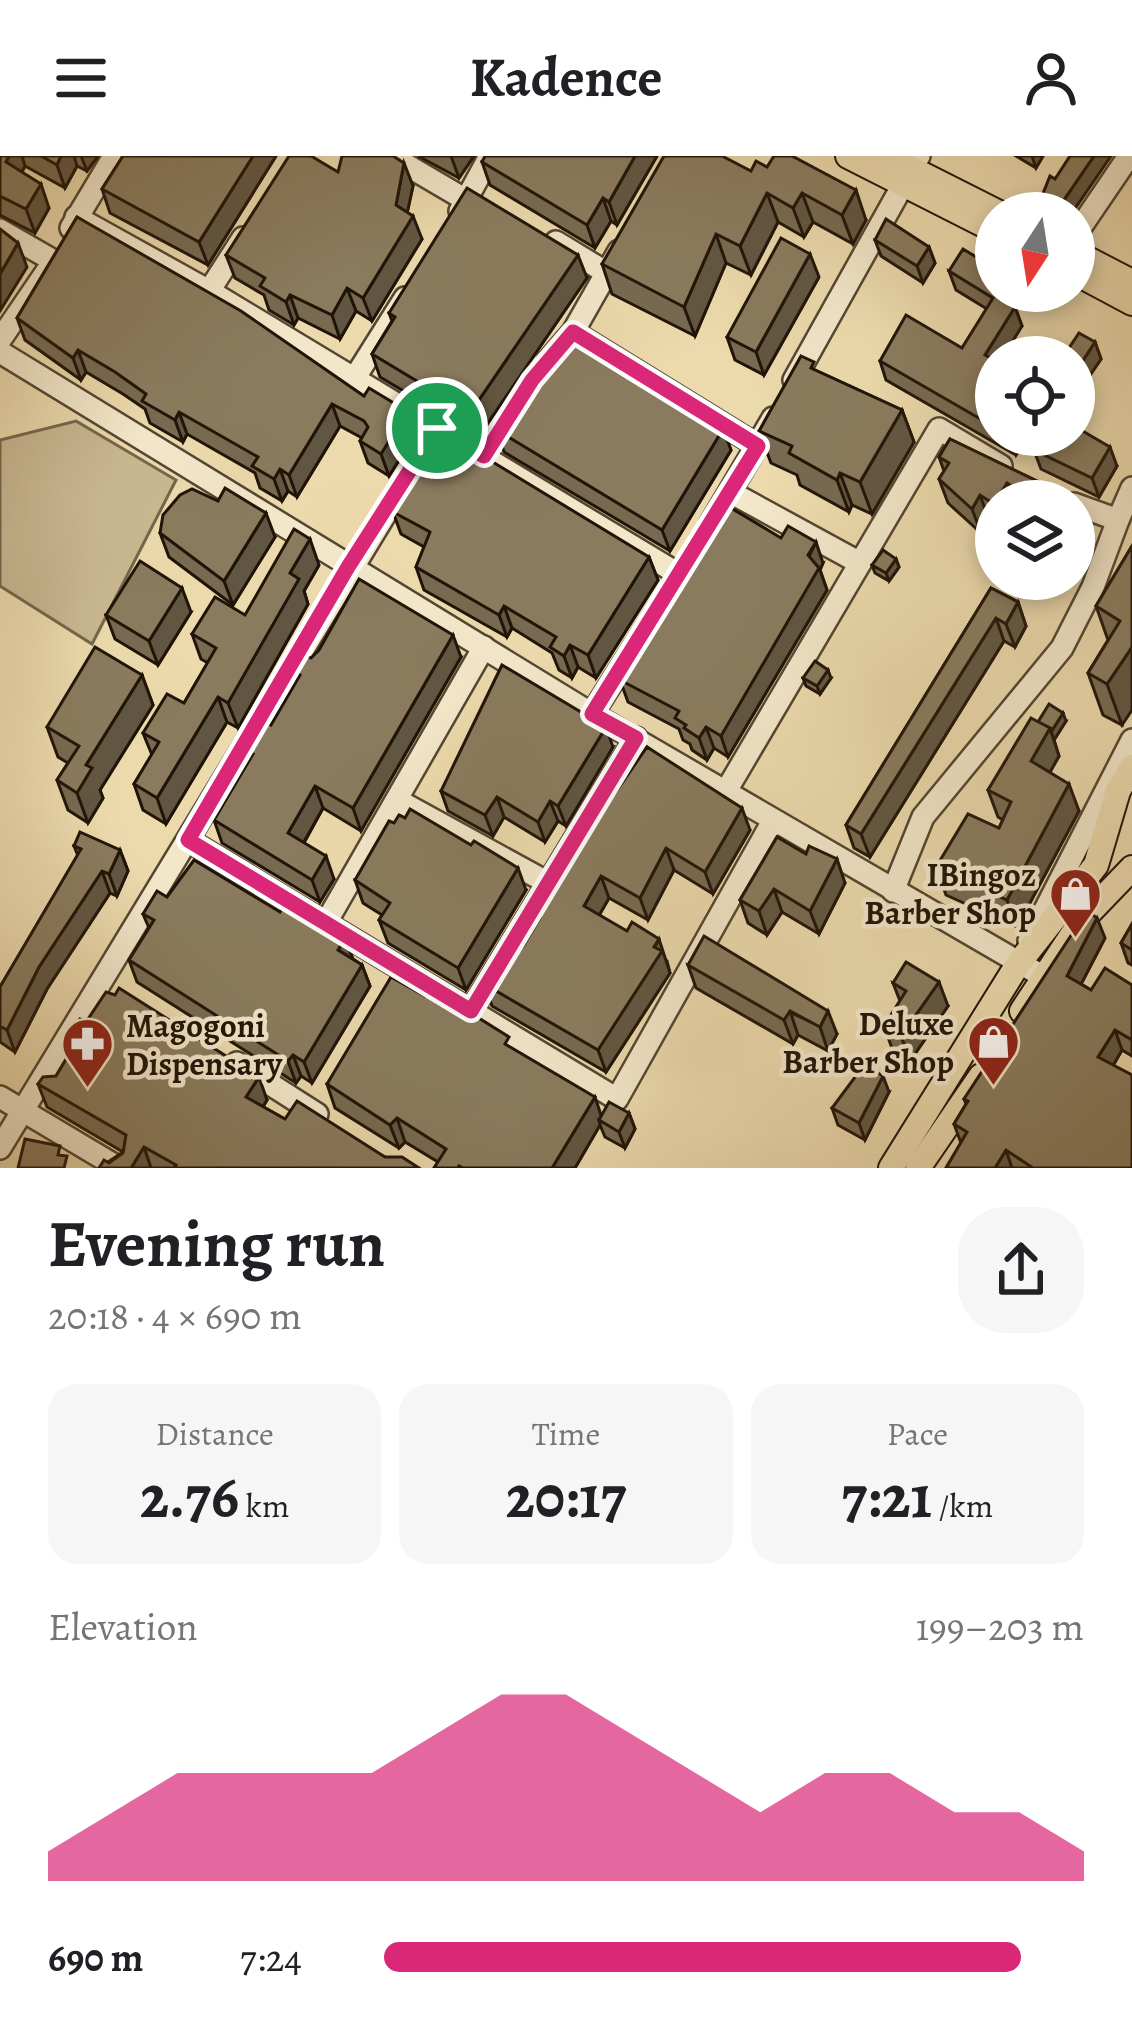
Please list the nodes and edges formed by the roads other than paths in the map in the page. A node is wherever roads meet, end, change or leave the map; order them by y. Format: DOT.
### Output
graph roads {
  1 [pos="114,156"];
  2 [pos="392,156"];
  3 [pos="490,156"];
  4 [pos="848,156"];
  5 [pos="886,156"];
  6 [pos="1130,156"];
  7 [pos="911,169"];
  8 [pos="477,198"];
  9 [pos="975,201"];
  10 [pos="1095,207"];
  11 [pos="258,214"];
  12 [pos="975,216"];
  13 [pos="76,218"];
  14 [pos="530,227"];
  15 [pos="0,230"];
  16 [pos="629,234"];
  17 [pos="441,240"];
  18 [pos="53,261"];
  19 [pos="1095,263"];
  20 [pos="607,273"];
  21 [pos="416,280"];
  22 [pos="1132,282"];
  23 [pos="1095,283"];
  24 [pos="209,291"];
  25 [pos="1132,303"];
  26 [pos="573,332"];
  27 [pos="0,340"];
  28 [pos="0,352"];
  29 [pos="354,379"];
  30 [pos="532,380"];
  31 [pos="437,428"];
  32 [pos="758,446"];
  33 [pos="1012,473"];
  34 [pos="730,492"];
  35 [pos="1095,500"];
  36 [pos="1127,502"];
  37 [pos="860,563"];
  38 [pos="348,567"];
  39 [pos="680,575"];
  40 [pos="484,647"];
  41 [pos="592,714"];
  42 [pos="636,738"];
  43 [pos="1132,740"];
  44 [pos="1132,767"];
  45 [pos="726,791"];
  46 [pos="397,800"];
  47 [pos="1132,812"];
  48 [pos="772,821"];
  49 [pos="188,840"];
  50 [pos="1132,856"];
  51 [pos="1115,871"];
  52 [pos="550,884"];
  53 [pos="893,890"];
  54 [pos="324,926"];
  55 [pos="1018,964"];
  56 [pos="1044,977"];
  57 [pos="471,1011"];
  58 [pos="218,1052"];
  59 [pos="0,1097"];
  60 [pos="323,1109"];
  61 [pos="23,1112"];
  62 [pos="0,1148"];
  63 [pos="119,1168"];
  64 [pos="891,1168"];
  65 [pos="918,1168"];
  1 -- 13 [label="street"];
  2 -- 8 [label="street"];
  3 -- 8 [label="street"];
  4 -- 7 [label="main road"];
  5 -- 7 [label="main road"];
  6 -- 10 [label="street"];
  7 -- 9 [label="main road"];
  7 -- 12 [label="main road"];
  7 -- 32 [label="street"];
  8 -- 17 [label="street"];
  11 -- 24 [label="street"];
  13 -- 18 [label="street"];
  13 -- 24 [label="street"];
  14 -- 20 [label="street"];
  15 -- 18 [label="street"];
  16 -- 20 [label="street"];
  18 -- 27 [label="street"];
  19 -- 22 [label="main road"];
  20 -- 26 [label="street"];
  21 -- 29 [label="street"];
  23 -- 25 [label="main road"];
  24 -- 29 [label="street"];
  26 -- 30 [label="street"];
  26 -- 32 [label="street"];
  28 -- 38 [label="street"];
  29 -- 31 [label="street"];
  31 -- 38 [label="street"];
  31 -- 39 [label="street"];
  32 -- 34 [label="street"];
  33 -- 37 [label="street"];
  34 -- 37 [label="street"];
  34 -- 39 [label="street"];
  35 -- 36 [label="street"];
  36 -- 53 [label="street"];
  37 -- 45 [label="street"];
  38 -- 40 [label="street"];
  38 -- 49 [label="street"];
  39 -- 41 [label="street"];
  40 -- 41 [label="street"];
  40 -- 46 [label="street"];
  41 -- 42 [label="street"];
  42 -- 45 [label="street"];
  42 -- 52 [label="street"];
  43 -- 55 [label="street"];
  44 -- 51 [label="main road"];
  45 -- 48 [label="street"];
  46 -- 52 [label="street"];
  46 -- 54 [label="street"];
  47 -- 51 [label="main road"];
  48 -- 53 [label="street"];
  48 -- 57 [label="street"];
  49 -- 54 [label="street"];
  49 -- 61 [label="street"];
  50 -- 51 [label="main road"];
  51 -- 55 [label="main road"];
  51 -- 56 [label="main road"];
  52 -- 57 [label="street"];
  53 -- 55 [label="street"];
  54 -- 57 [label="street"];
  55 -- 56 [label="street"];
  55 -- 64 [label="main road"];
  56 -- 65 [label="main road"];
  58 -- 60 [label="street"];
  59 -- 61 [label="street"];
  61 -- 62 [label="street"];
  61 -- 63 [label="street"];
}
